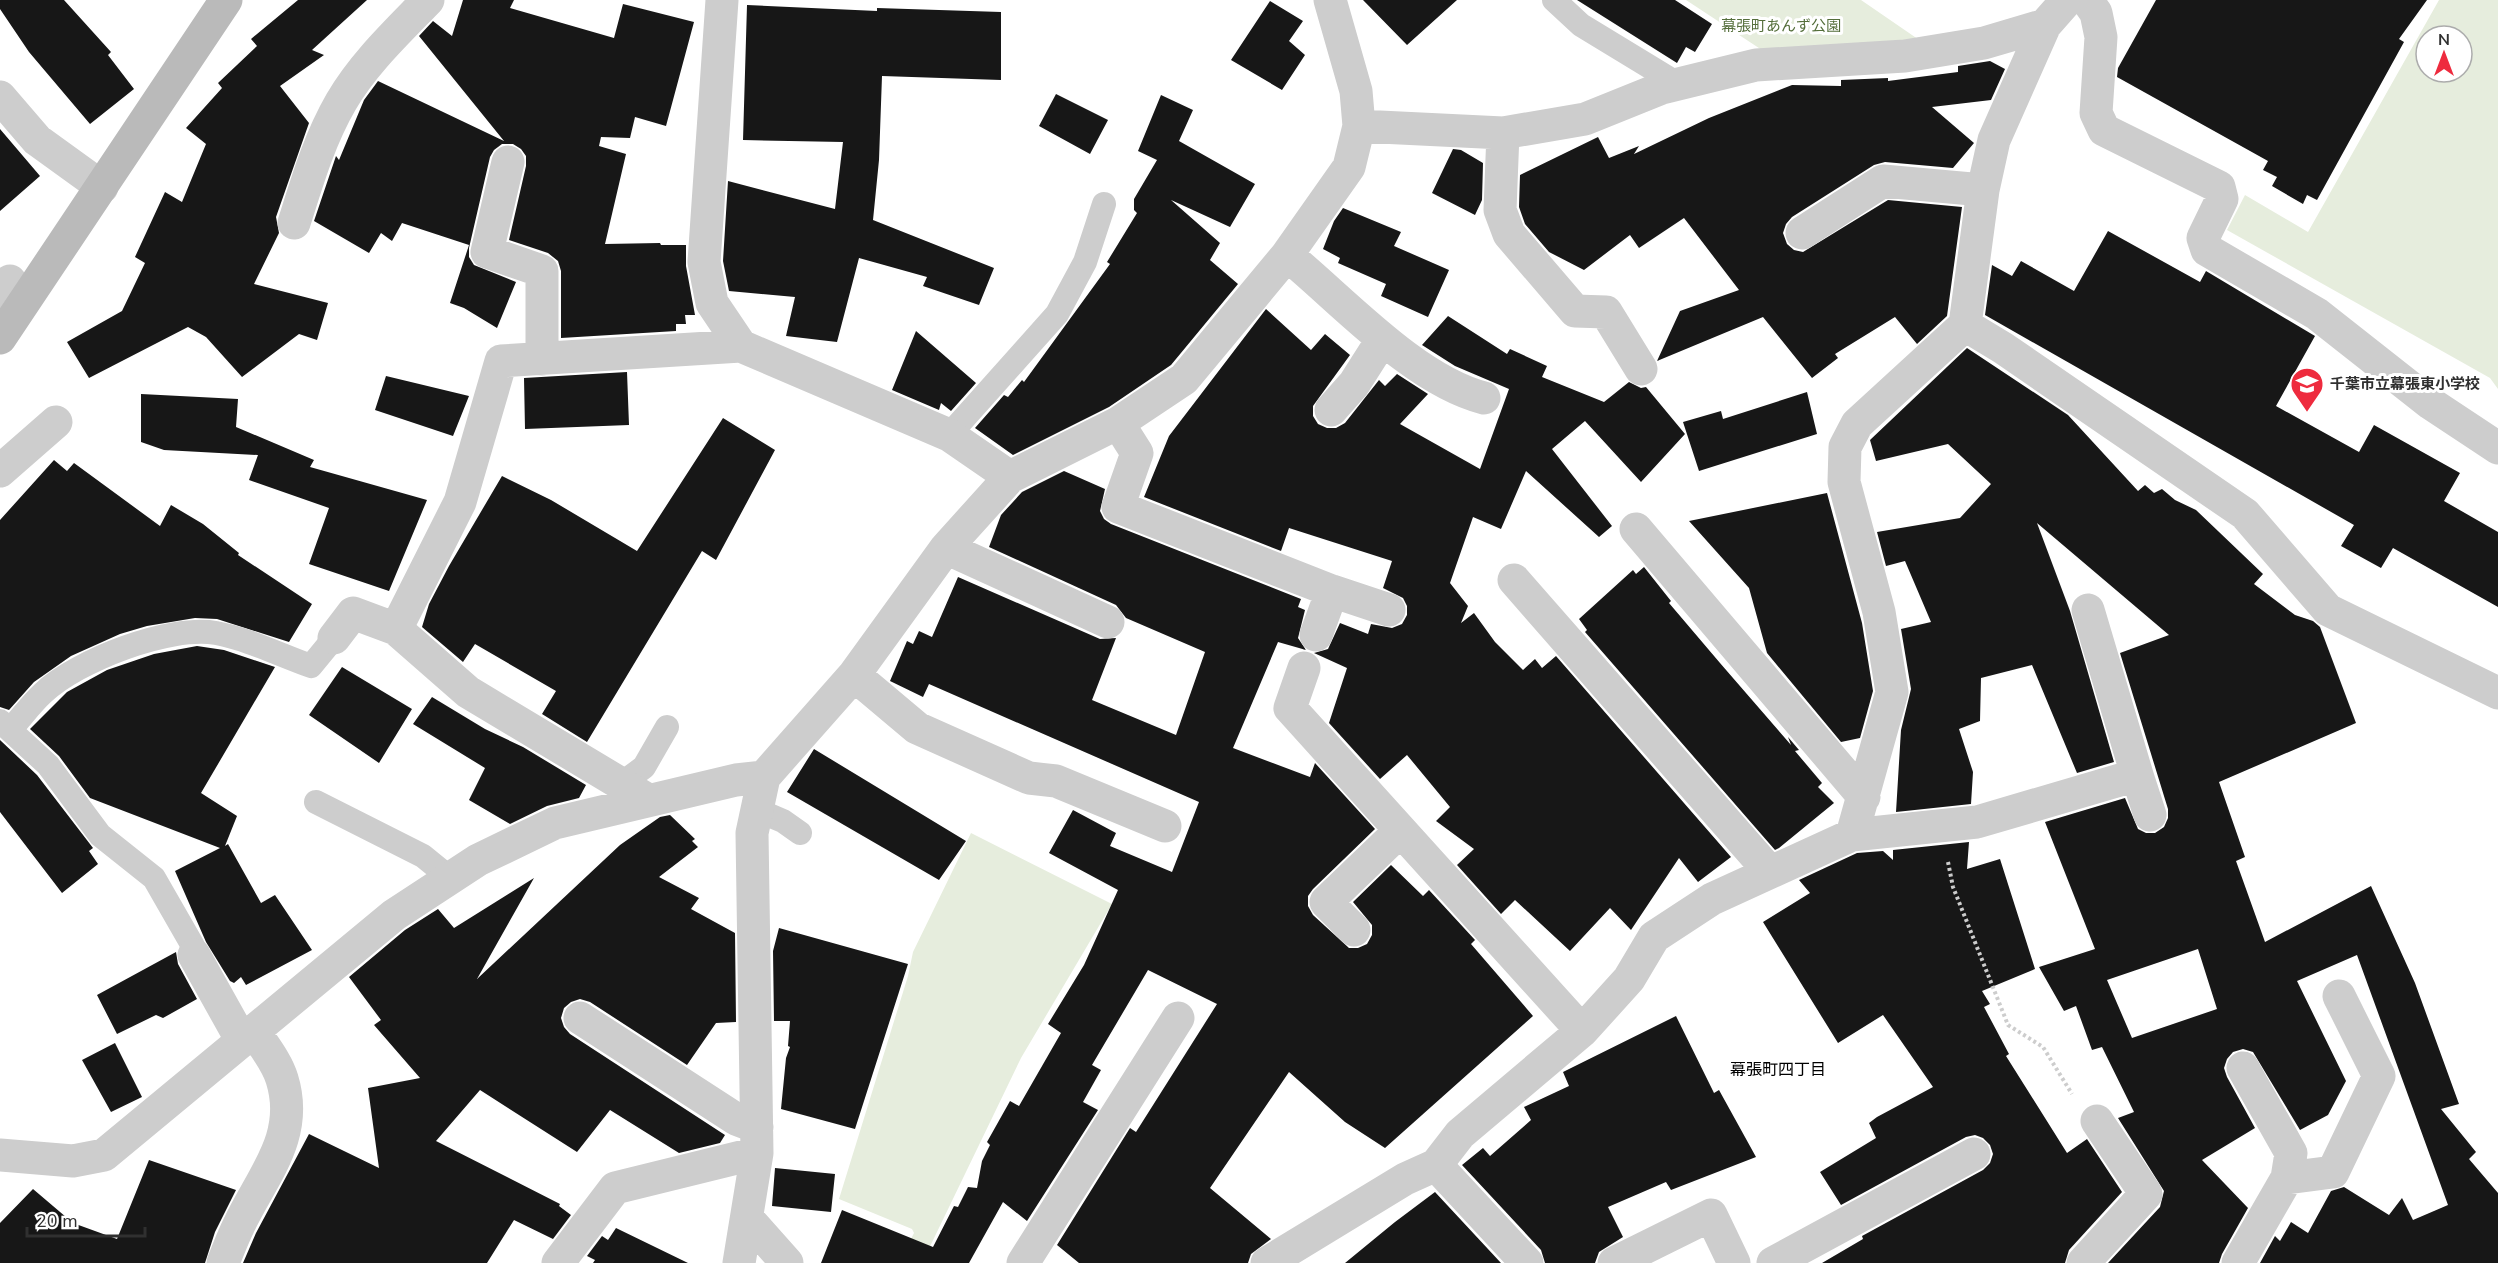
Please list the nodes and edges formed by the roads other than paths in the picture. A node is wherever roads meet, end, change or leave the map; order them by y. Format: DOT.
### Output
graph roads {
  1 [pos="226,0"];
  2 [pos="428,0"];
  3 [pos="722,0"];
  4 [pos="1330,0"];
  5 [pos="1554,0"];
  6 [pos="2067,0"];
  7 [pos="2087,0"];
  8 [pos="2045,25"];
  9 [pos="1678,84"];
  10 [pos="0,97"];
  11 [pos="1359,126"];
  12 [pos="1503,133"];
  13 [pos="508,162"];
  14 [pos="102,187"];
  15 [pos="1983,190"];
  16 [pos="1104,204"];
  17 [pos="294,223"];
  18 [pos="1802,233"];
  19 [pos="1287,255"];
  20 [pos="1965,325"];
  21 [pos="0,338"];
  22 [pos="1383,340"];
  23 [pos="741,346"];
  24 [pos="542,359"];
  25 [pos="1641,369"];
  26 [pos="1484,398"];
  27 [pos="1331,410"];
  28 [pos="56,422"];
  29 [pos="1118,423"];
  30 [pos="949,435"];
  31 [pos="2498,448"];
  32 [pos="0,471"];
  33 [pos="1010,477"];
  34 [pos="1636,529"];
  35 [pos="946,548"];
  36 [pos="1514,580"];
  37 [pos="1332,591"];
  38 [pos="1389,610"];
  39 [pos="2088,610"];
  40 [pos="1108,622"];
  41 [pos="396,629"];
  42 [pos="1316,635"];
  43 [pos="334,638"];
  44 [pos="1304,668"];
  45 [pos="854,675"];
  46 [pos="2498,693"];
  47 [pos="5,726"];
  48 [pos="667,727"];
  49 [pos="2137,775"];
  50 [pos="764,777"];
  51 [pos="634,792"];
  52 [pos="1864,797"];
  53 [pos="316,802"];
  54 [pos="757,810"];
  55 [pos="2150,815"];
  56 [pos="1165,826"];
  57 [pos="1400,831"];
  58 [pos="800,833"];
  59 [pos="1852,835"];
  60 [pos="1769,871"];
  61 [pos="450,878"];
  62 [pos="1354,930"];
  63 [pos="194,955"];
  64 [pos="2339,996"];
  65 [pos="580,1018"];
  66 [pos="1178,1018"];
  67 [pos="1582,1031"];
  68 [pos="248,1036"];
  69 [pos="2243,1068"];
  70 [pos="2097,1120"];
  71 [pos="757,1140"];
  72 [pos="1974,1154"];
  73 [pos="0,1155"];
  74 [pos="1436,1165"];
  75 [pos="2287,1178"];
  76 [pos="748,1219"];
  77 [pos="223,1263"];
  78 [pos="558,1263"];
  79 [pos="739,1263"];
  80 [pos="787,1263"];
  81 [pos="1023,1263"];
  82 [pos="1267,1263"];
  83 [pos="1527,1263"];
  84 [pos="1614,1263"];
  85 [pos="1734,1263"];
  86 [pos="1773,1263"];
  87 [pos="2083,1263"];
  88 [pos="2238,1263"];
  1 -- 14 [label="street"];
  2 -- 17 [label="street"];
  3 -- 23 [label="street"];
  4 -- 11 [label="street"];
  5 -- 9 [label="lane"];
  6 -- 8 [label="street"];
  7 -- 31 [label="street"];
  8 -- 9 [label="street"];
  8 -- 15 [label="street"];
  9 -- 12 [label="street"];
  10 -- 14 [label="street"];
  11 -- 12 [label="street"];
  11 -- 19 [label="street"];
  12 -- 25 [label="street"];
  13 -- 24 [label="street"];
  14 -- 21 [label="street"];
  15 -- 18 [label="street"];
  15 -- 20 [label="street"];
  16 -- 30 [label="lane"];
  19 -- 22 [label="street"];
  19 -- 29 [label="street"];
  20 -- 46 [label="street"];
  20 -- 52 [label="street"];
  22 -- 26 [label="street"];
  22 -- 27 [label="street"];
  23 -- 24 [label="street"];
  23 -- 30 [label="street"];
  24 -- 41 [label="street"];
  28 -- 32 [label="street"];
  29 -- 33 [label="street"];
  29 -- 37 [label="street"];
  30 -- 33 [label="street"];
  33 -- 35 [label="street"];
  34 -- 52 [label="street"];
  35 -- 40 [label="street"];
  35 -- 45 [label="street"];
  36 -- 60 [label="street"];
  37 -- 38 [label="street"];
  37 -- 42 [label="street"];
  39 -- 49 [label="street"];
  41 -- 43 [label="street"];
  41 -- 51 [label="street"];
  43 -- 47 [label="lane"];
  44 -- 57 [label="street"];
  45 -- 50 [label="street"];
  45 -- 56 [label="street"];
  47 -- 63 [label="lane"];
  48 -- 51 [label="lane"];
  49 -- 55 [label="street"];
  49 -- 59 [label="street"];
  50 -- 51 [label="street"];
  50 -- 54 [label="street"];
  51 -- 61 [label="street"];
  52 -- 59 [label="street"];
  53 -- 61 [label="lane"];
  54 -- 58 [label="lane"];
  54 -- 71 [label="street"];
  57 -- 62 [label="street"];
  57 -- 67 [label="street"];
  59 -- 60 [label="street"];
  60 -- 67 [label="street"];
  61 -- 68 [label="street"];
  63 -- 68 [label="street"];
  64 -- 75 [label="street"];
  65 -- 71 [label="street"];
  66 -- 81 [label="street"];
  67 -- 74 [label="street"];
  68 -- 73 [label="street"];
  68 -- 77 [label="street"];
  69 -- 75 [label="street"];
  70 -- 87 [label="street"];
  71 -- 76 [label="street"];
  71 -- 78 [label="street"];
  72 -- 86 [label="street"];
  74 -- 82 [label="street"];
  74 -- 83 [label="street"];
  75 -- 88 [label="street"];
  76 -- 79 [label="street"];
  76 -- 80 [label="street"];
  84 -- 85 [label="street"];
}
